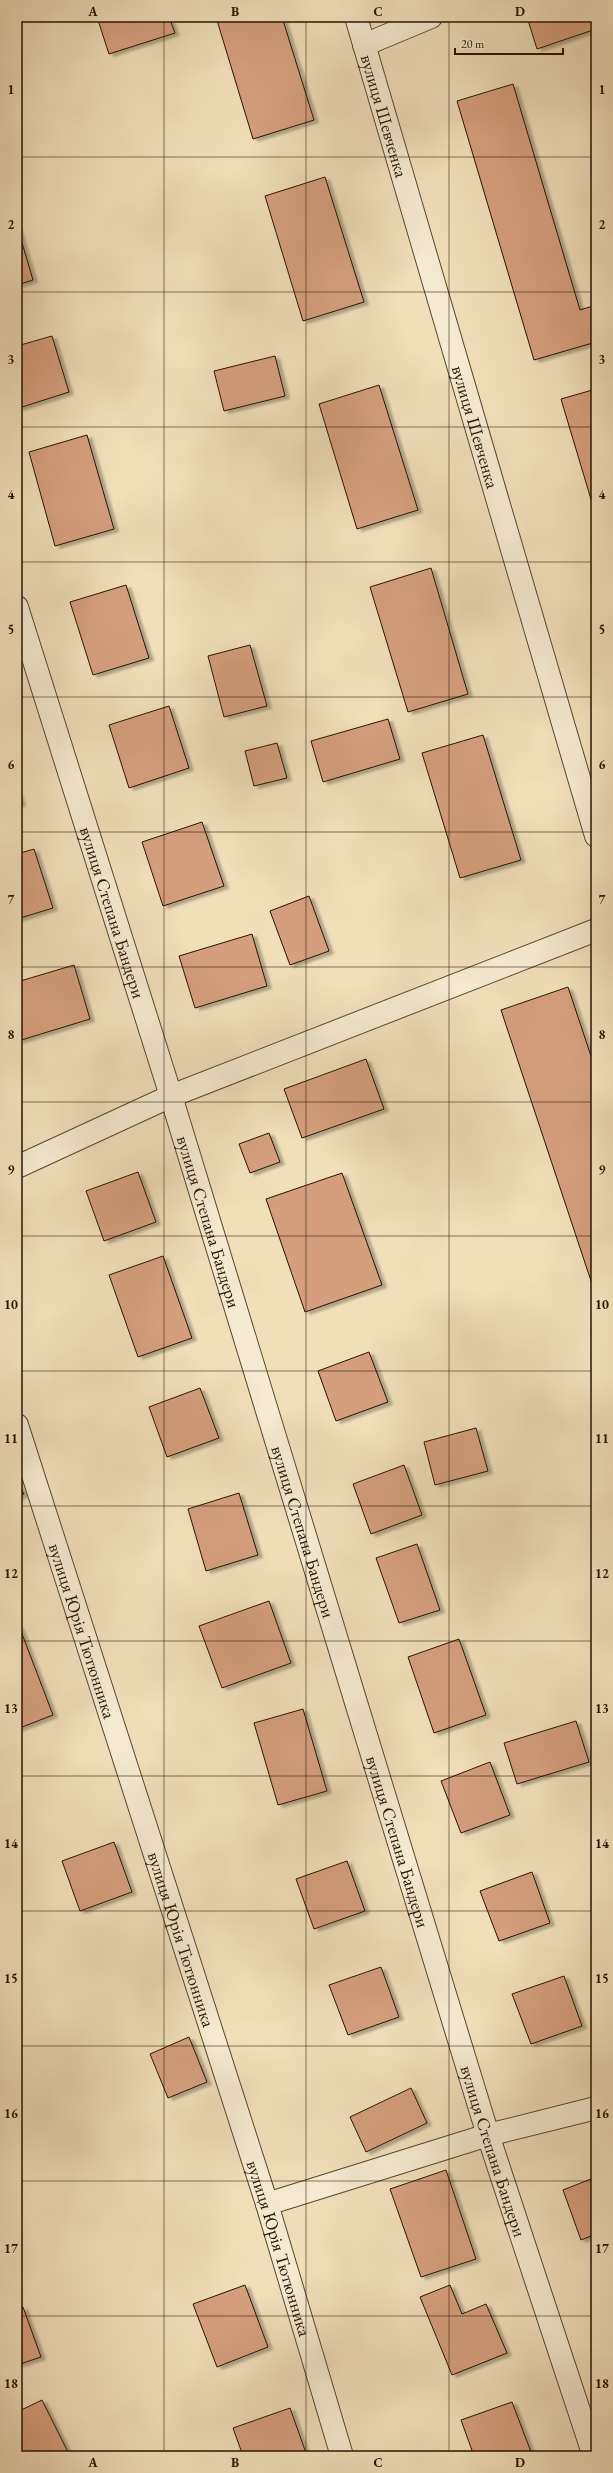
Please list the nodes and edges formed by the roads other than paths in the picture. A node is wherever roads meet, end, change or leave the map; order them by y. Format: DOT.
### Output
graph roads {
  1 [pos="356,17"];
  2 [pos="431,17"];
  3 [pos="364,45"];
  4 [pos="17,607"];
  5 [pos="596,836"];
  6 [pos="596,930"];
  7 [pos="171,1096"];
  8 [pos="17,1167"];
  9 [pos="17,1425"];
  10 [pos="596,2108"];
  11 [pos="488,2135"];
  12 [pos="267,2204"];
  13 [pos="342,2456"];
  14 [pos="594,2456"];
  1 -- 3 [label="street, вулиця Шевченка"];
  2 -- 3 [label="street"];
  3 -- 5 [label="street, вулиця Шевченка"];
  4 -- 7 [label="street, вулиця Степана Бандери"];
  6 -- 7 [label="street"];
  7 -- 8 [label="street"];
  7 -- 11 [label="street, вулиця Степана Бандери"];
  9 -- 12 [label="street, вулиця Юрія Тютюнника"];
  10 -- 11 [label="street"];
  11 -- 12 [label="street"];
  11 -- 14 [label="street, вулиця Степана Бандери"];
  12 -- 13 [label="street, вулиця Юрія Тютюнника"];
}
